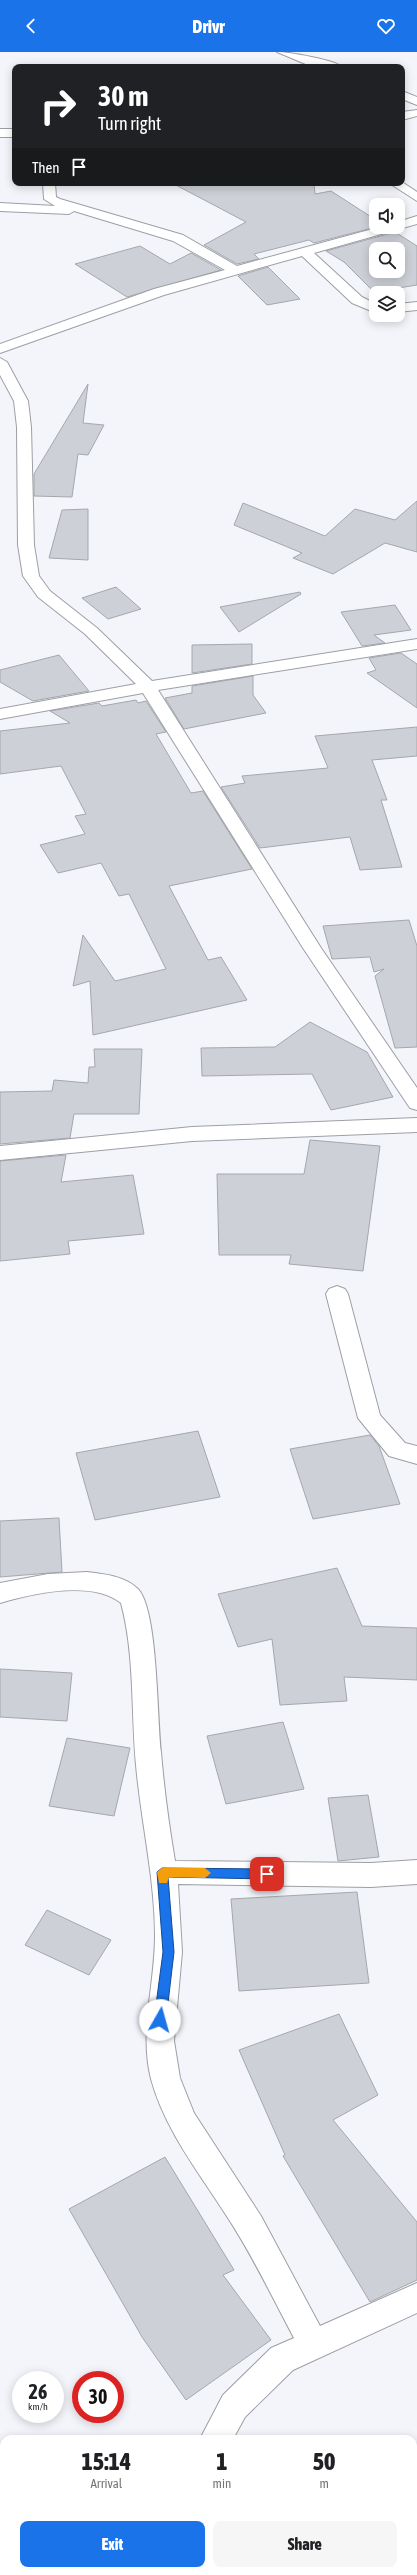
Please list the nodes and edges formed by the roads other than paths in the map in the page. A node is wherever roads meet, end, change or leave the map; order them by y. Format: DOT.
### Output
graph roads {
  1 [pos="283,52"];
  2 [pos="328,64"];
  3 [pos="405,96"];
  4 [pos="417,102"];
  5 [pos="417,113"];
  6 [pos="405,115"];
  7 [pos="0,133"];
  8 [pos="12,133"];
  9 [pos="49,186"];
  10 [pos="399,186"];
  11 [pos="417,198"];
  12 [pos="0,207"];
  13 [pos="88,212"];
  14 [pos="417,220"];
  15 [pos="405,224"];
  16 [pos="369,234"];
  17 [pos="305,252"];
  18 [pos="236,271"];
  19 [pos="369,306"];
  20 [pos="417,306"];
  21 [pos="405,307"];
  22 [pos="0,349"];
  23 [pos="0,362"];
  24 [pos="417,644"];
  25 [pos="148,687"];
  26 [pos="0,714"];
  27 [pos="417,1103"];
  28 [pos="417,1125"];
  29 [pos="0,1153"];
  30 [pos="336,1294"];
  31 [pos="417,1455"];
  32 [pos="0,1593"];
  33 [pos="162,1872"];
  34 [pos="417,1872"];
  35 [pos="417,2298"];
  36 [pos="314,2344"];
  37 [pos="218,2435"];
  1 -- 2 [label="street"];
  3 -- 4 [label="street"];
  5 -- 6 [label="street"];
  7 -- 8 [label="street"];
  9 -- 13 [label="street"];
  10 -- 11 [label="street"];
  12 -- 13 [label="street"];
  13 -- 18 [label="street"];
  14 -- 15 [label="street"];
  16 -- 17 [label="street"];
  17 -- 18 [label="street"];
  17 -- 19 [label="street"];
  18 -- 22 [label="street"];
  20 -- 21 [label="street"];
  23 -- 25 [label="street"];
  24 -- 25 [label="street"];
  25 -- 26 [label="street"];
  25 -- 27 [label="street"];
  28 -- 29 [label="street"];
  30 -- 31 [label="street"];
  32 -- 33 [label="street"];
  33 -- 34 [label="street"];
  33 -- 36 [label="street"];
  35 -- 36 [label="street"];
  36 -- 37 [label="street"];
}
